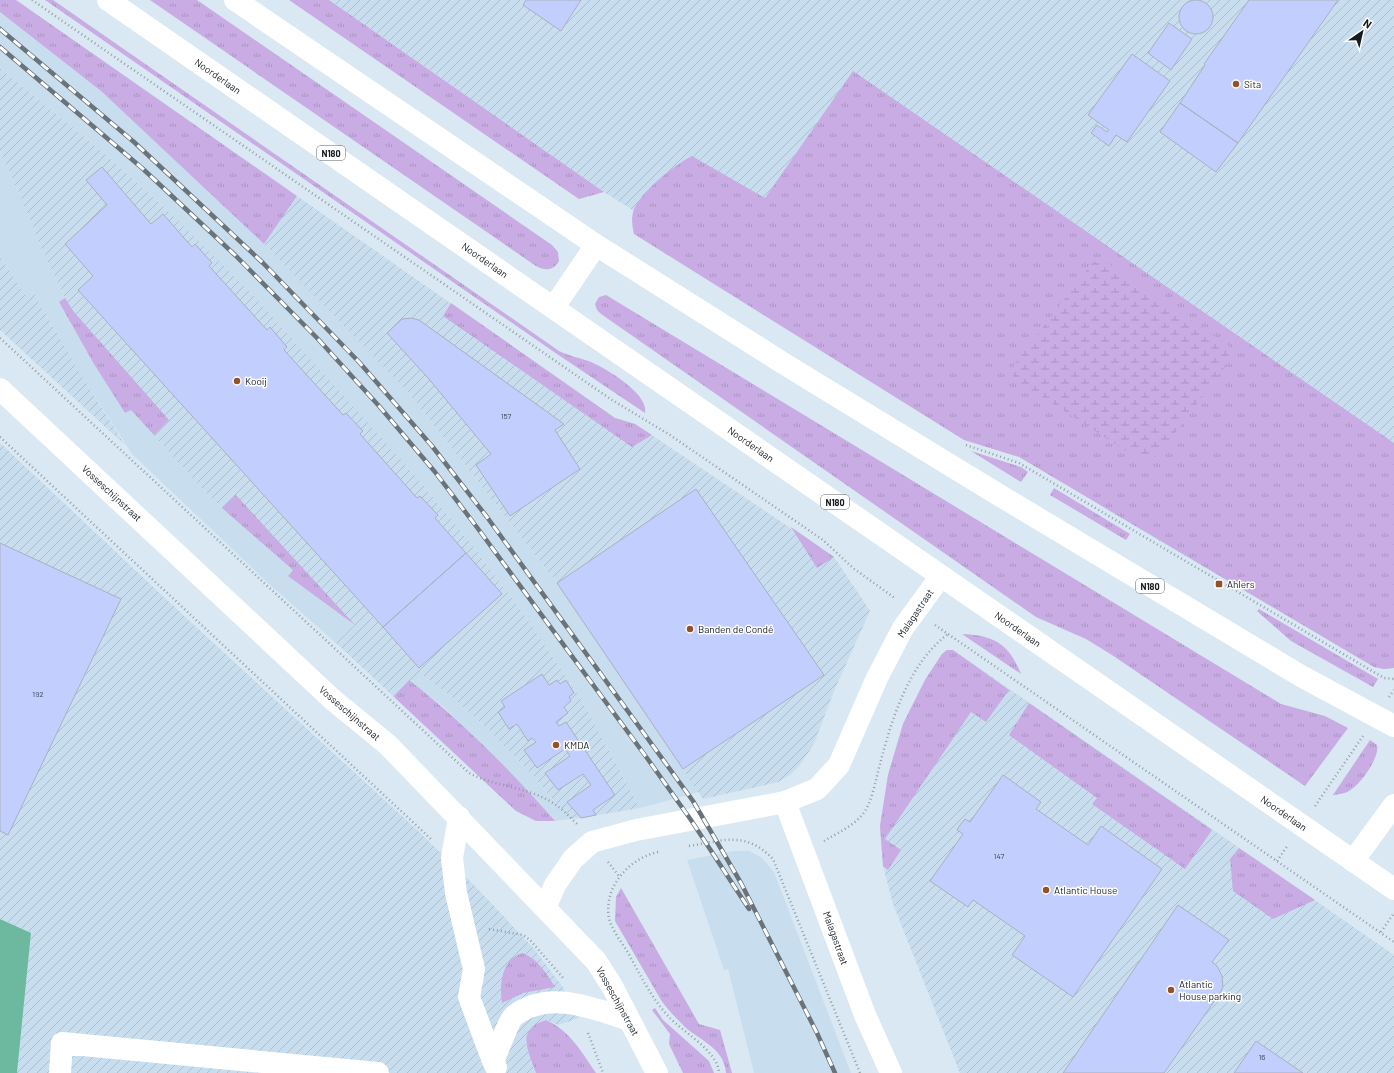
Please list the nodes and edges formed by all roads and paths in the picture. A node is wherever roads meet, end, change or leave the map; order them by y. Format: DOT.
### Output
graph roads {
  1 [pos="32,0"];
  2 [pos="108,0"];
  3 [pos="235,0"];
  4 [pos="596,245"];
  5 [pos="554,307"];
  6 [pos="0,338"];
  7 [pos="0,389"];
  8 [pos="0,437"];
  9 [pos="963,444"];
  10 [pos="941,576"];
  11 [pos="914,611"];
  12 [pos="948,634"];
  13 [pos="1394,679"];
  14 [pos="1394,690"];
  15 [pos="1385,722"];
  16 [pos="785,802"];
  17 [pos="1394,805"];
  18 [pos="459,817"];
  19 [pos="1301,826"];
  20 [pos="592,842"];
  21 [pos="686,847"];
  22 [pos="804,850"];
  23 [pos="662,851"];
  24 [pos="452,858"];
  25 [pos="773,859"];
  26 [pos="1277,861"];
  27 [pos="1353,861"];
  28 [pos="1394,889"];
  29 [pos="545,908"];
  30 [pos="1394,913"];
  31 [pos="486,928"];
  32 [pos="1381,932"];
  33 [pos="1394,942"];
  34 [pos="564,979"];
  35 [pos="629,1020"];
  36 [pos="496,1067"];
  37 [pos="60,1073"];
  38 [pos="378,1073"];
  39 [pos="657,1073"];
  40 [pos="719,1073"];
  41 [pos="860,1073"];
  42 [pos="891,1073"];
  1 -- 11 [label="path"];
  2 -- 5 [label="main road, Noorderlaan / N180"];
  3 -- 4 [label="main road, N180"];
  4 -- 5 [label="main road"];
  4 -- 15 [label="main road, N180"];
  5 -- 10 [label="main road, Noorderlaan / N180"];
  6 -- 20 [label="path"];
  7 -- 18 [label="main road, Vosseschijnstraat"];
  8 -- 24 [label="path"];
  9 -- 13 [label="path"];
  10 -- 11 [label="main road, Malagastraat"];
  10 -- 19 [label="main road, Noorderlaan / N180"];
  11 -- 12 [label="path"];
  11 -- 16 [label="main road, Malagastraat"];
  12 -- 22 [label="path"];
  12 -- 26 [label="path"];
  14 -- 15 [label="path"];
  15 -- 19 [label="path"];
  16 -- 20 [label="main road, Malagastraat"];
  16 -- 22 [label="main road, Malagastraat"];
  17 -- 27 [label="main road"];
  18 -- 24 [label="main road"];
  18 -- 29 [label="main road, Vosseschijnstraat"];
  19 -- 26 [label="path"];
  19 -- 27 [label="main road, Noorderlaan / N180"];
  20 -- 29 [label="main road, Malagastraat"];
  21 -- 25 [label="path"];
  22 -- 25 [label="path"];
  22 -- 42 [label="main road, Malagastraat"];
  23 -- 40 [label="path"];
  24 -- 36 [label="main road"];
  25 -- 41 [label="path"];
  26 -- 32 [label="path"];
  27 -- 28 [label="main road, Noorderlaan / N180"];
  29 -- 35 [label="main road, Vosseschijnstraat"];
  30 -- 32 [label="path"];
  31 -- 34 [label="path"];
  32 -- 33 [label="path"];
  35 -- 36 [label="main road"];
  35 -- 39 [label="main road, Vosseschijnstraat"];
  37 -- 38 [label="main road"];
}
